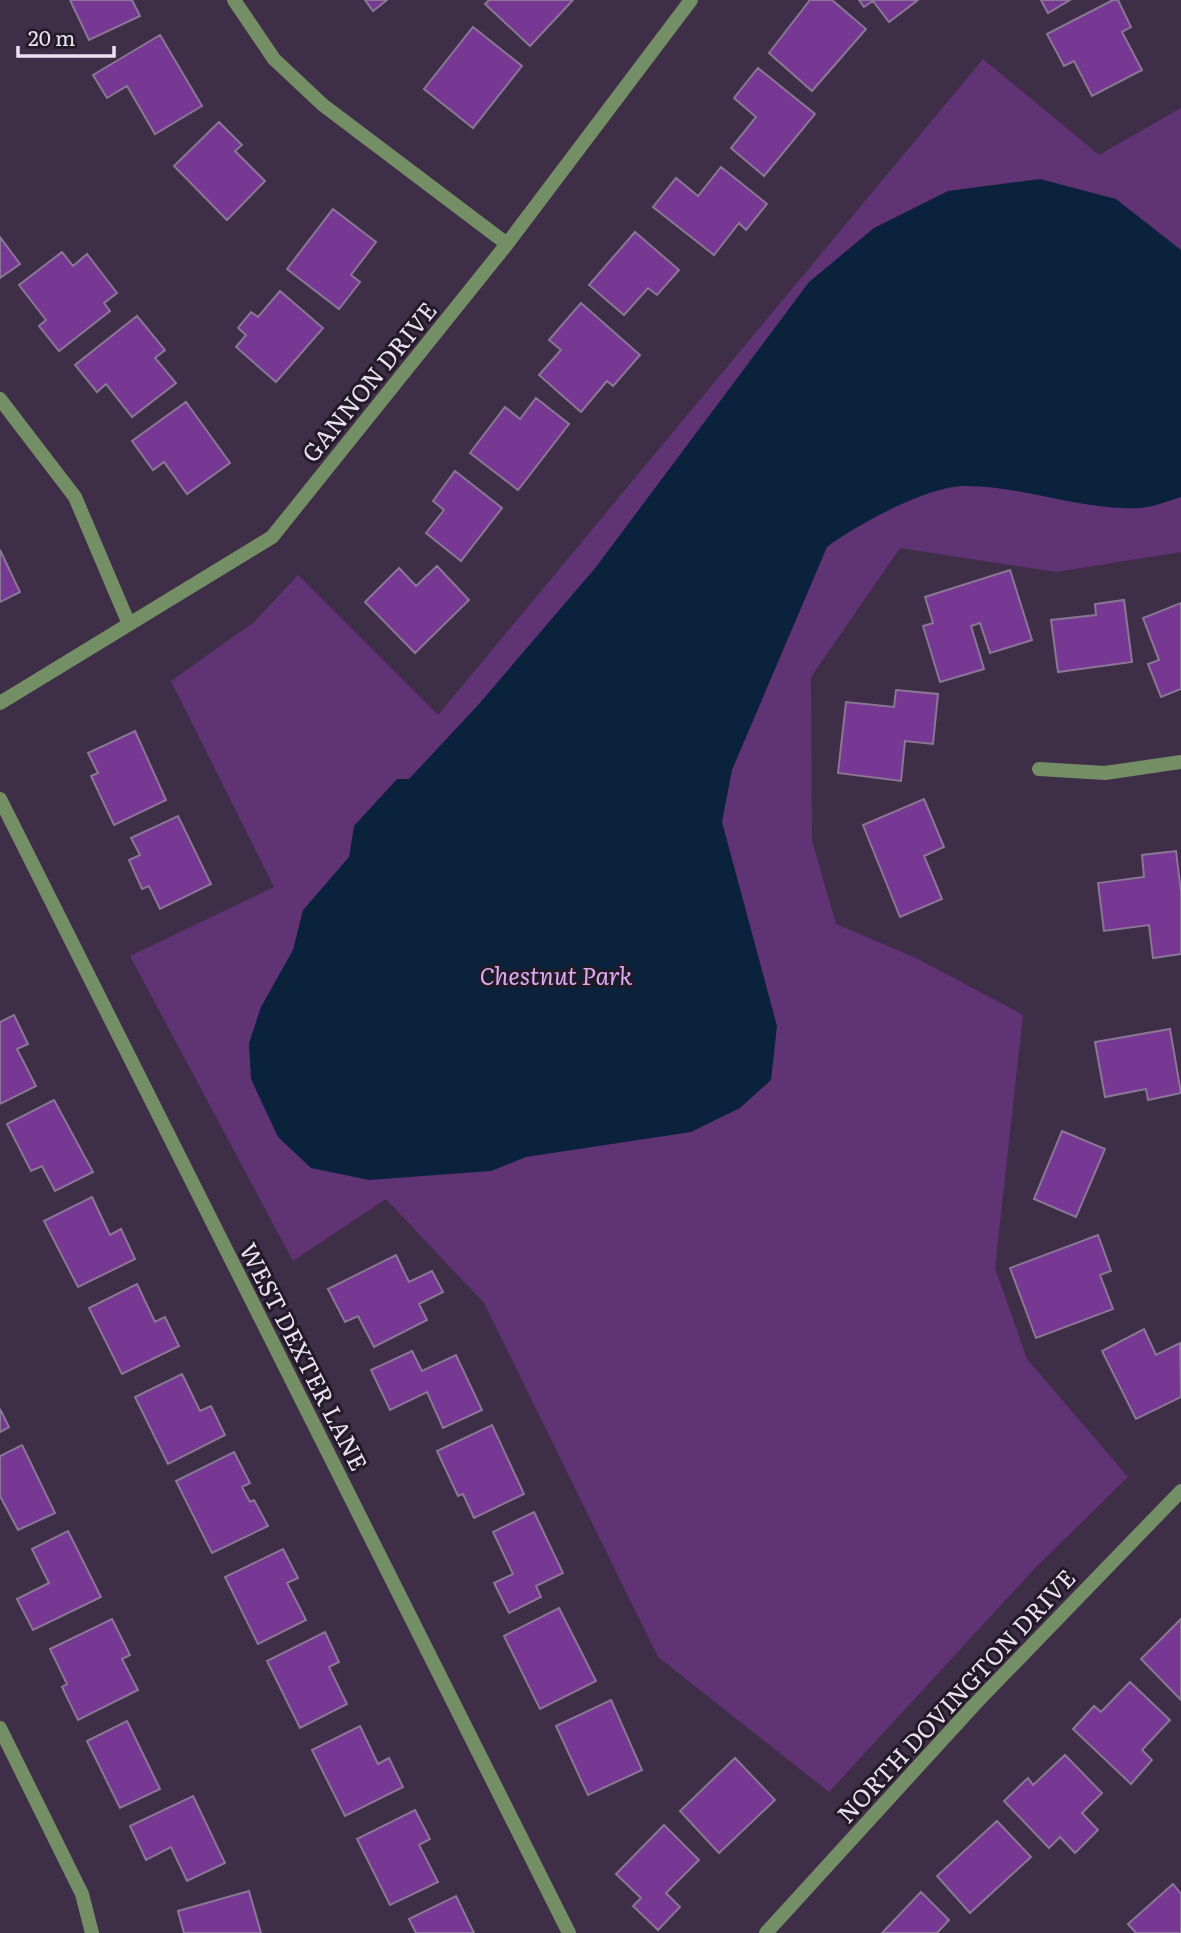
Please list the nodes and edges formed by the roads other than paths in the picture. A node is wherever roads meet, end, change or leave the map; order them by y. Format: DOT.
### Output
graph roads {
  1 [pos="234,0"];
  2 [pos="691,0"];
  3 [pos="507,244"];
  4 [pos="0,399"];
  5 [pos="129,624"];
  6 [pos="0,703"];
  7 [pos="1181,762"];
  8 [pos="1039,769"];
  9 [pos="0,799"];
  10 [pos="1181,1491"];
  11 [pos="0,1728"];
  12 [pos="92,1933"];
  13 [pos="569,1933"];
  14 [pos="765,1933"];
  1 -- 3 [label="street"];
  2 -- 3 [label="street, GANNON DRIVE"];
  3 -- 5 [label="street, GANNON DRIVE"];
  4 -- 5 [label="street"];
  5 -- 6 [label="street, GANNON DRIVE"];
  7 -- 8 [label="street"];
  9 -- 13 [label="street, WEST DEXTER LANE"];
  10 -- 14 [label="street, NORTH DOVINGTON DRIVE"];
  11 -- 12 [label="street"];
}
